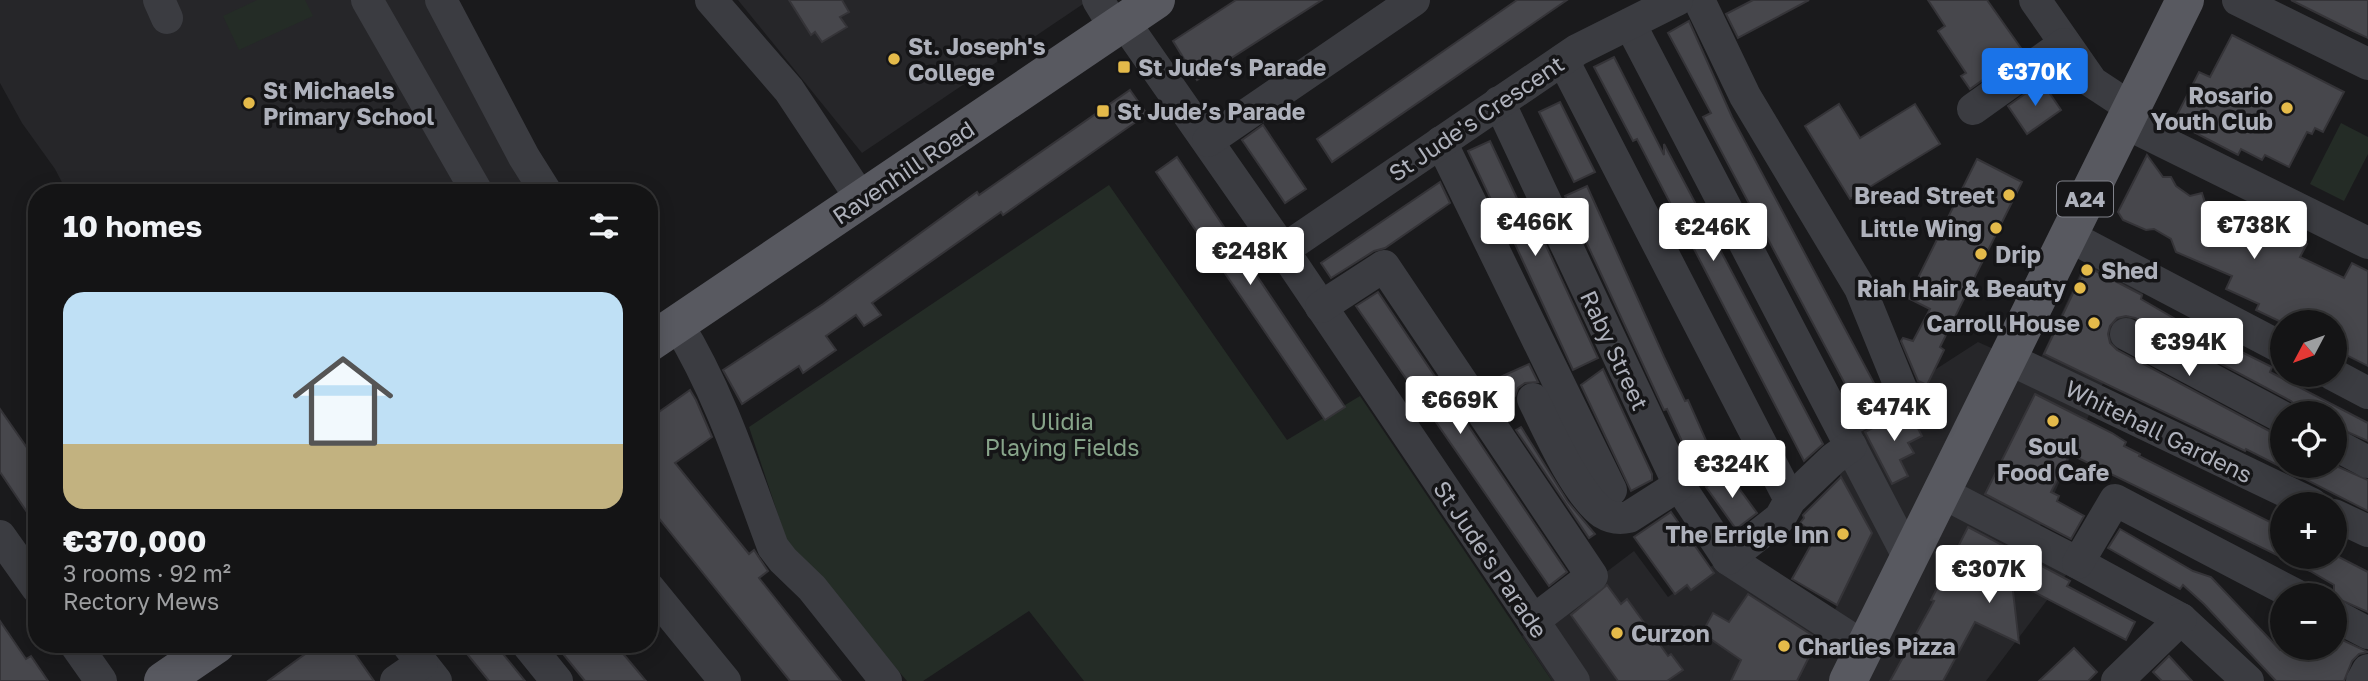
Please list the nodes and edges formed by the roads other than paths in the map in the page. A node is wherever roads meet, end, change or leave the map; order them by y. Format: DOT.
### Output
graph roads {
  1 [pos="367,0"];
  2 [pos="441,0"];
  3 [pos="710,0"];
  4 [pos="1156,0"];
  5 [pos="1414,0"];
  6 [pos="1677,0"];
  7 [pos="1699,0"];
  8 [pos="2035,0"];
  9 [pos="2185,0"];
  10 [pos="2238,0"];
  11 [pos="1112,16"];
  12 [pos="1630,24"];
  13 [pos="2064,44"];
  14 [pos="1563,60"];
  15 [pos="2368,64"];
  16 [pos="1499,102"];
  17 [pos="1973,109"];
  18 [pos="2127,114"];
  19 [pos="1208,141"];
  20 [pos="1441,142"];
  21 [pos="472,184"];
  22 [pos="541,184"];
  23 [pos="862,200"];
  24 [pos="2067,235"];
  25 [pos="2368,243"];
  26 [pos="1283,250"];
  27 [pos="1321,307"];
  28 [pos="664,334"];
  29 [pos="2126,334"];
  30 [pos="2270,342"];
  31 [pos="2007,358"];
  32 [pos="2347,382"];
  33 [pos="2368,393"];
  34 [pos="2270,411"];
  35 [pos="1501,412"];
  36 [pos="1846,436"];
  37 [pos="2347,451"];
  38 [pos="2368,462"];
  39 [pos="1679,485"];
  40 [pos="1611,490"];
  41 [pos="1941,492"];
  42 [pos="2287,492"];
  43 [pos="1790,500"];
  44 [pos="2347,521"];
  45 [pos="2368,531"];
  46 [pos="0,536"];
  47 [pos="1909,558"];
  48 [pos="1728,559"];
  49 [pos="2078,563"];
  50 [pos="28,575"];
  51 [pos="2273,583"];
  52 [pos="658,600"];
  53 [pos="2181,619"];
  54 [pos="1533,621"];
  55 [pos="2347,622"];
  56 [pos="2368,633"];
  57 [pos="1864,647"];
  58 [pos="81,653"];
  59 [pos="204,653"];
  60 [pos="534,653"];
  61 [pos="422,663"];
  62 [pos="2368,670"];
  63 [pos="101,681"];
  64 [pos="163,681"];
  65 [pos="396,681"];
  66 [pos="557,681"];
  67 [pos="725,681"];
  68 [pos="886,681"];
  69 [pos="1574,681"];
  70 [pos="1848,681"];
  71 [pos="2117,681"];
  72 [pos="2248,681"];
  73 [pos="2362,681"];
  1 -- 21 [label="street"];
  2 -- 22 [label="street"];
  3 -- 23 [label="street"];
  4 -- 11 [label="main road, Ravenhill Road"];
  5 -- 19 [label="street"];
  6 -- 12 [label="street, St Jude's Crescent"];
  7 -- 36 [label="street"];
  8 -- 13 [label="street"];
  9 -- 18 [label="main road, A24"];
  10 -- 15 [label="street"];
  11 -- 19 [label="street, St Jude's Parade"];
  11 -- 23 [label="main road, Ravenhill Road"];
  12 -- 14 [label="street, St Jude's Crescent"];
  12 -- 36 [label="street"];
  13 -- 17 [label="street"];
  13 -- 18 [label="street"];
  14 -- 16 [label="street, St Jude's Crescent"];
  14 -- 43 [label="street"];
  16 -- 20 [label="street, St Jude's Crescent"];
  16 -- 39 [label="street, Raby Street"];
  18 -- 24 [label="main road, A24"];
  18 -- 25 [label="street"];
  19 -- 26 [label="street, St Jude's Parade"];
  20 -- 26 [label="street, St Jude's Crescent"];
  20 -- 40 [label="street"];
  23 -- 28 [label="main road, Ravenhill Road"];
  24 -- 30 [label="street"];
  24 -- 31 [label="main road, A24"];
  26 -- 27 [label="street, St Jude's Parade"];
  27 -- 54 [label="street, St Jude's Parade"];
  27 -- 54 [label="street"];
  28 -- 68 [label="street"];
  29 -- 34 [label="street"];
  31 -- 41 [label="main road, A24"];
  31 -- 42 [label="street, Whitehall Gardens"];
  32 -- 33 [label="street"];
  35 -- 39 [label="street"];
  36 -- 43 [label="street"];
  36 -- 47 [label="street"];
  37 -- 38 [label="street"];
  39 -- 48 [label="street, Raby Street"];
  41 -- 47 [label="main road, A24"];
  41 -- 49 [label="street"];
  43 -- 48 [label="street"];
  44 -- 45 [label="street"];
  46 -- 50 [label="street"];
  47 -- 57 [label="main road, A24"];
  48 -- 57 [label="street, Raby Street"];
  49 -- 51 [label="street"];
  49 -- 53 [label="street"];
  52 -- 67 [label="street"];
  53 -- 71 [label="street"];
  53 -- 72 [label="street"];
  54 -- 69 [label="street, St Jude's Parade"];
  55 -- 56 [label="street"];
  57 -- 70 [label="main road, A24"];
  58 -- 63 [label="street"];
  59 -- 64 [label="main road"];
  60 -- 66 [label="street"];
  61 -- 65 [label="street"];
  62 -- 73 [label="street"];
}
